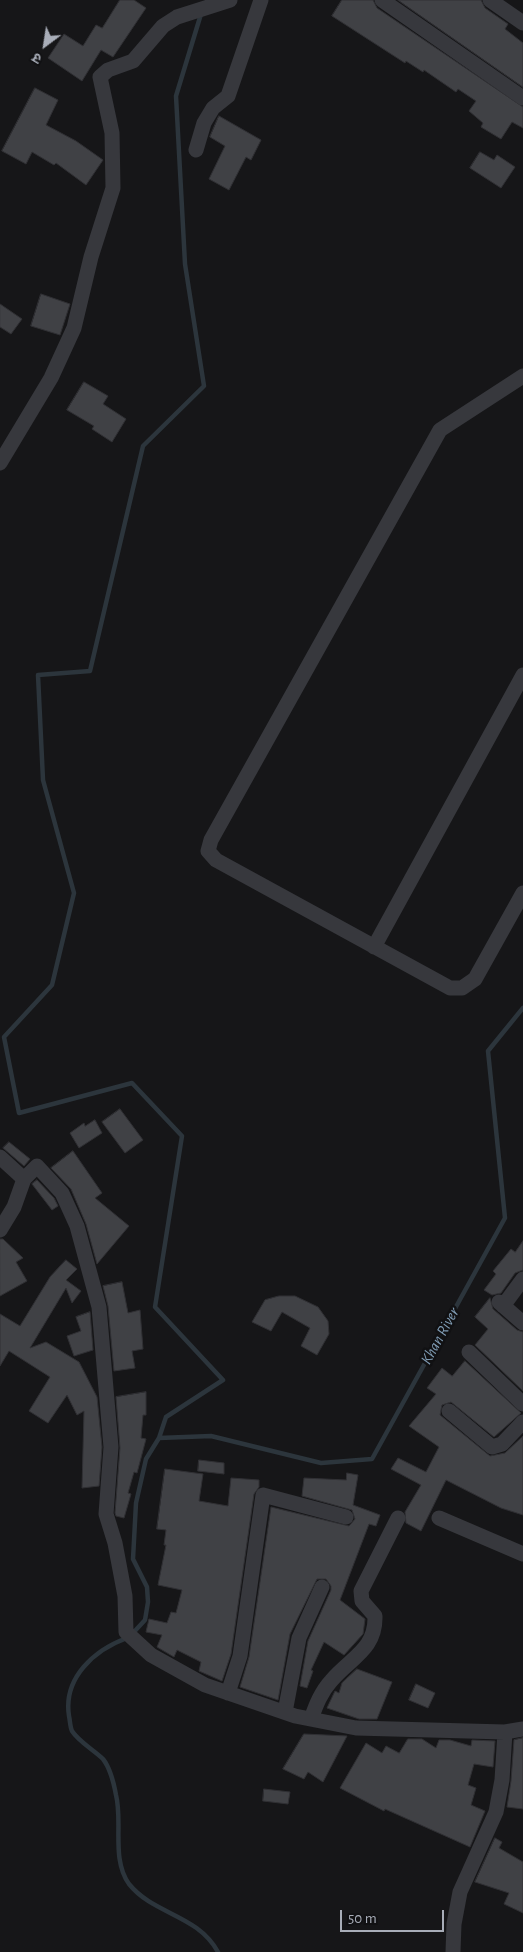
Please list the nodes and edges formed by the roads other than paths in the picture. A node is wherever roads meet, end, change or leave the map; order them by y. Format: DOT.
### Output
graph roads {
  1 [pos="230,0"];
  2 [pos="261,0"];
  3 [pos="382,0"];
  4 [pos="490,0"];
  5 [pos="523,23"];
  6 [pos="523,98"];
  7 [pos="196,150"];
  8 [pos="523,376"];
  9 [pos="0,463"];
  10 [pos="523,675"];
  11 [pos="523,894"];
  12 [pos="374,947"];
  13 [pos="0,1157"];
  14 [pos="24,1179"];
  15 [pos="0,1230"];
  16 [pos="523,1279"];
  17 [pos="523,1323"];
  18 [pos="469,1352"];
  19 [pos="523,1404"];
  20 [pos="449,1411"];
  21 [pos="523,1422"];
  22 [pos="346,1517"];
  23 [pos="398,1518"];
  24 [pos="439,1518"];
  25 [pos="523,1554"];
  26 [pos="322,1587"];
  27 [pos="228,1693"];
  28 [pos="285,1712"];
  29 [pos="310,1719"];
  30 [pos="523,1729"];
  31 [pos="505,1732"];
  32 [pos="453,1952"];
  1 -- 9 [label="street"];
  2 -- 7 [label="street"];
  3 -- 6 [label="street"];
  4 -- 5 [label="street"];
  8 -- 12 [label="street"];
  10 -- 12 [label="street"];
  11 -- 12 [label="street"];
  13 -- 14 [label="street"];
  14 -- 15 [label="street"];
  14 -- 27 [label="street"];
  16 -- 17 [label="street"];
  18 -- 19 [label="street"];
  20 -- 21 [label="street"];
  22 -- 27 [label="street"];
  23 -- 29 [label="street"];
  24 -- 25 [label="street"];
  26 -- 28 [label="street"];
  27 -- 28 [label="street"];
  28 -- 29 [label="street"];
  29 -- 31 [label="street"];
  30 -- 31 [label="street"];
  31 -- 32 [label="street"];
}
